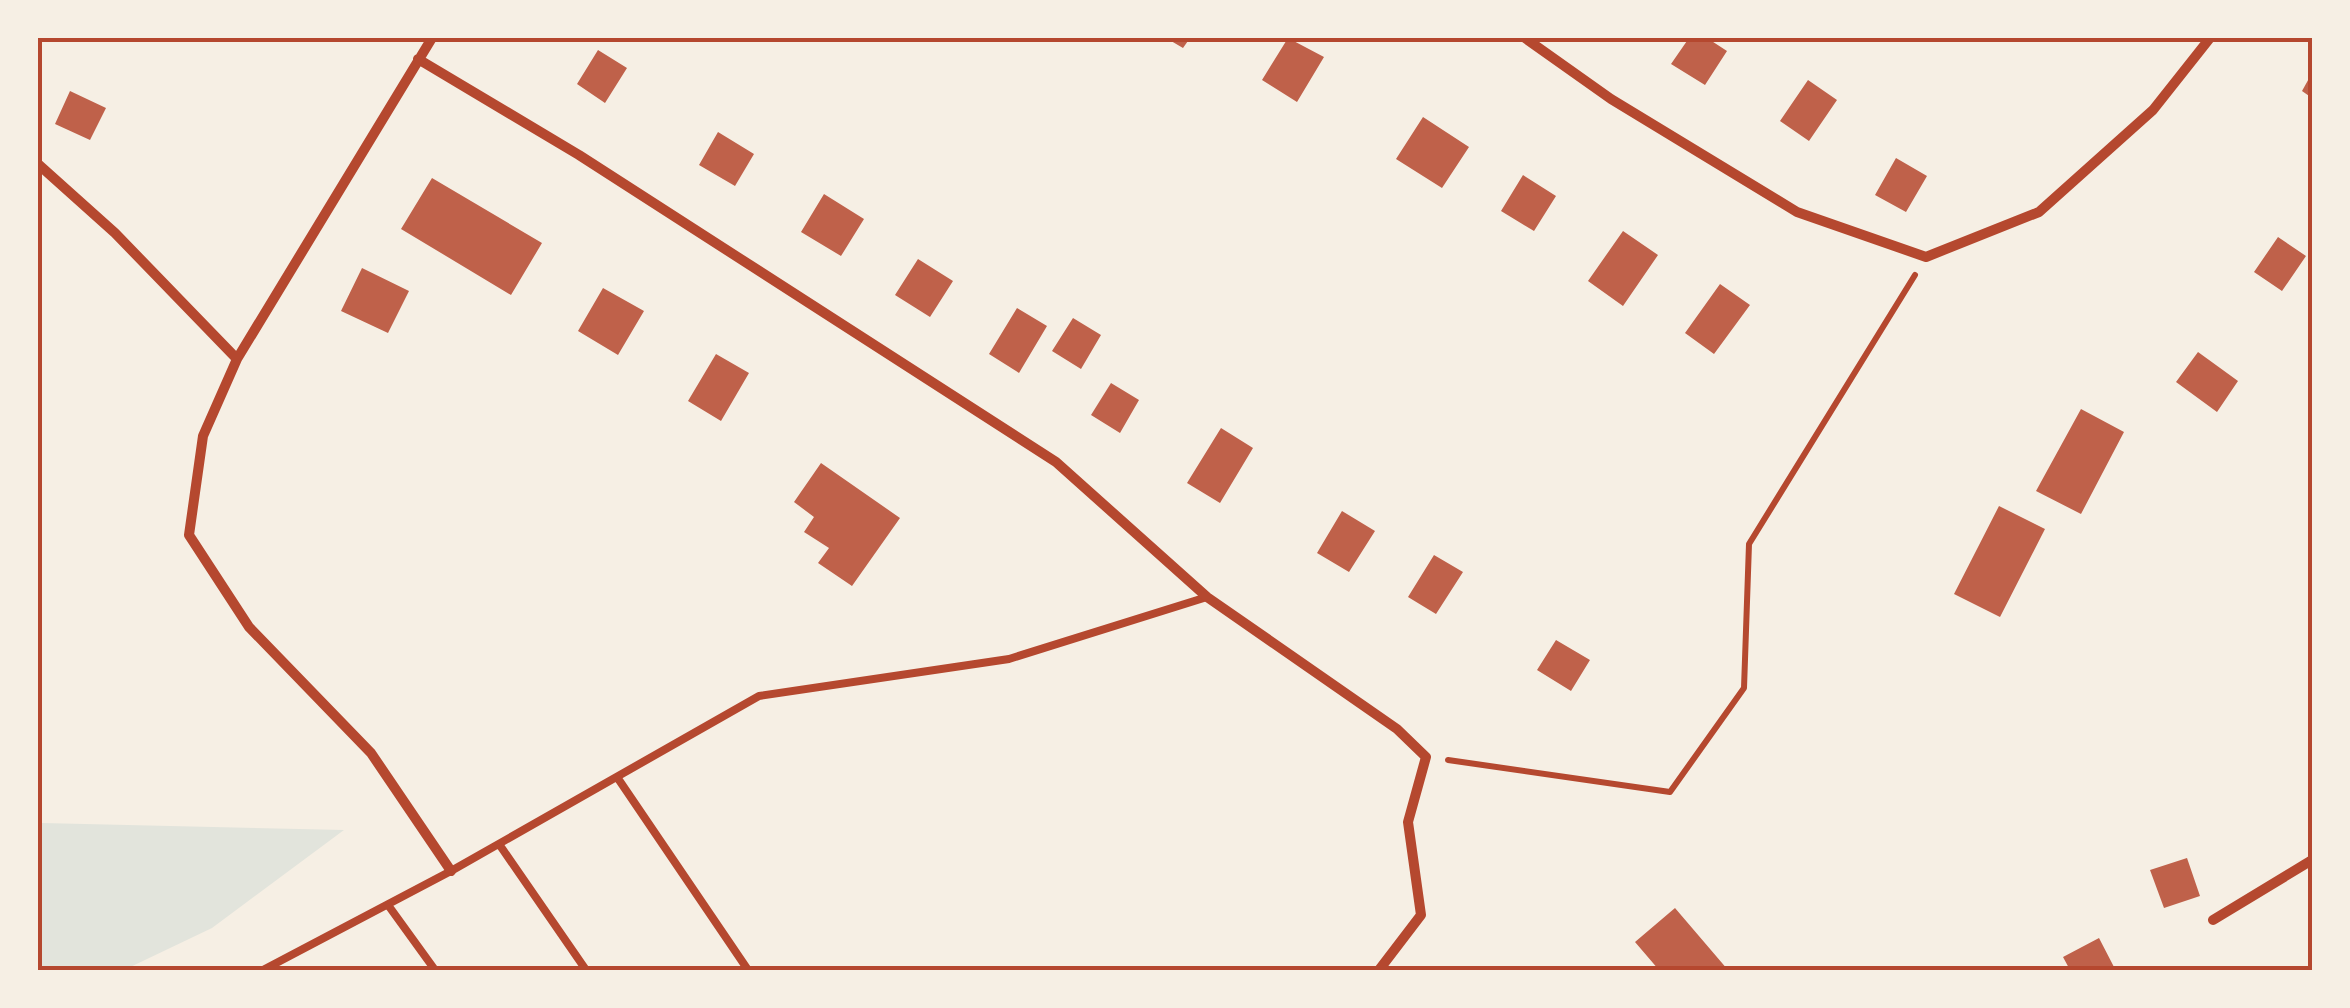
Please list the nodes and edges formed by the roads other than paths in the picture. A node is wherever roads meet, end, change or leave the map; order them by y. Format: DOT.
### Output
graph roads {
  1 [pos="432,38"];
  2 [pos="1525,38"];
  3 [pos="2210,38"];
  4 [pos="418,59"];
  5 [pos="38,164"];
  6 [pos="237,359"];
  7 [pos="1206,597"];
  8 [pos="617,777"];
  9 [pos="499,844"];
  10 [pos="2312,860"];
  11 [pos="451,871"];
  12 [pos="388,905"];
  13 [pos="2213,920"];
  14 [pos="263,970"];
  15 [pos="435,970"];
  16 [pos="586,970"];
  17 [pos="748,970"];
  18 [pos="1378,970"];
  1 -- 4 [label="street"];
  2 -- 3 [label="street"];
  4 -- 6 [label="street"];
  4 -- 7 [label="street"];
  5 -- 6 [label="street"];
  6 -- 11 [label="street"];
  7 -- 8 [label="lane"];
  7 -- 18 [label="street"];
  8 -- 9 [label="lane"];
  8 -- 17 [label="lane"];
  9 -- 11 [label="lane"];
  9 -- 16 [label="lane"];
  10 -- 13 [label="street"];
  11 -- 12 [label="lane"];
  12 -- 14 [label="lane"];
  12 -- 15 [label="lane"];
}
